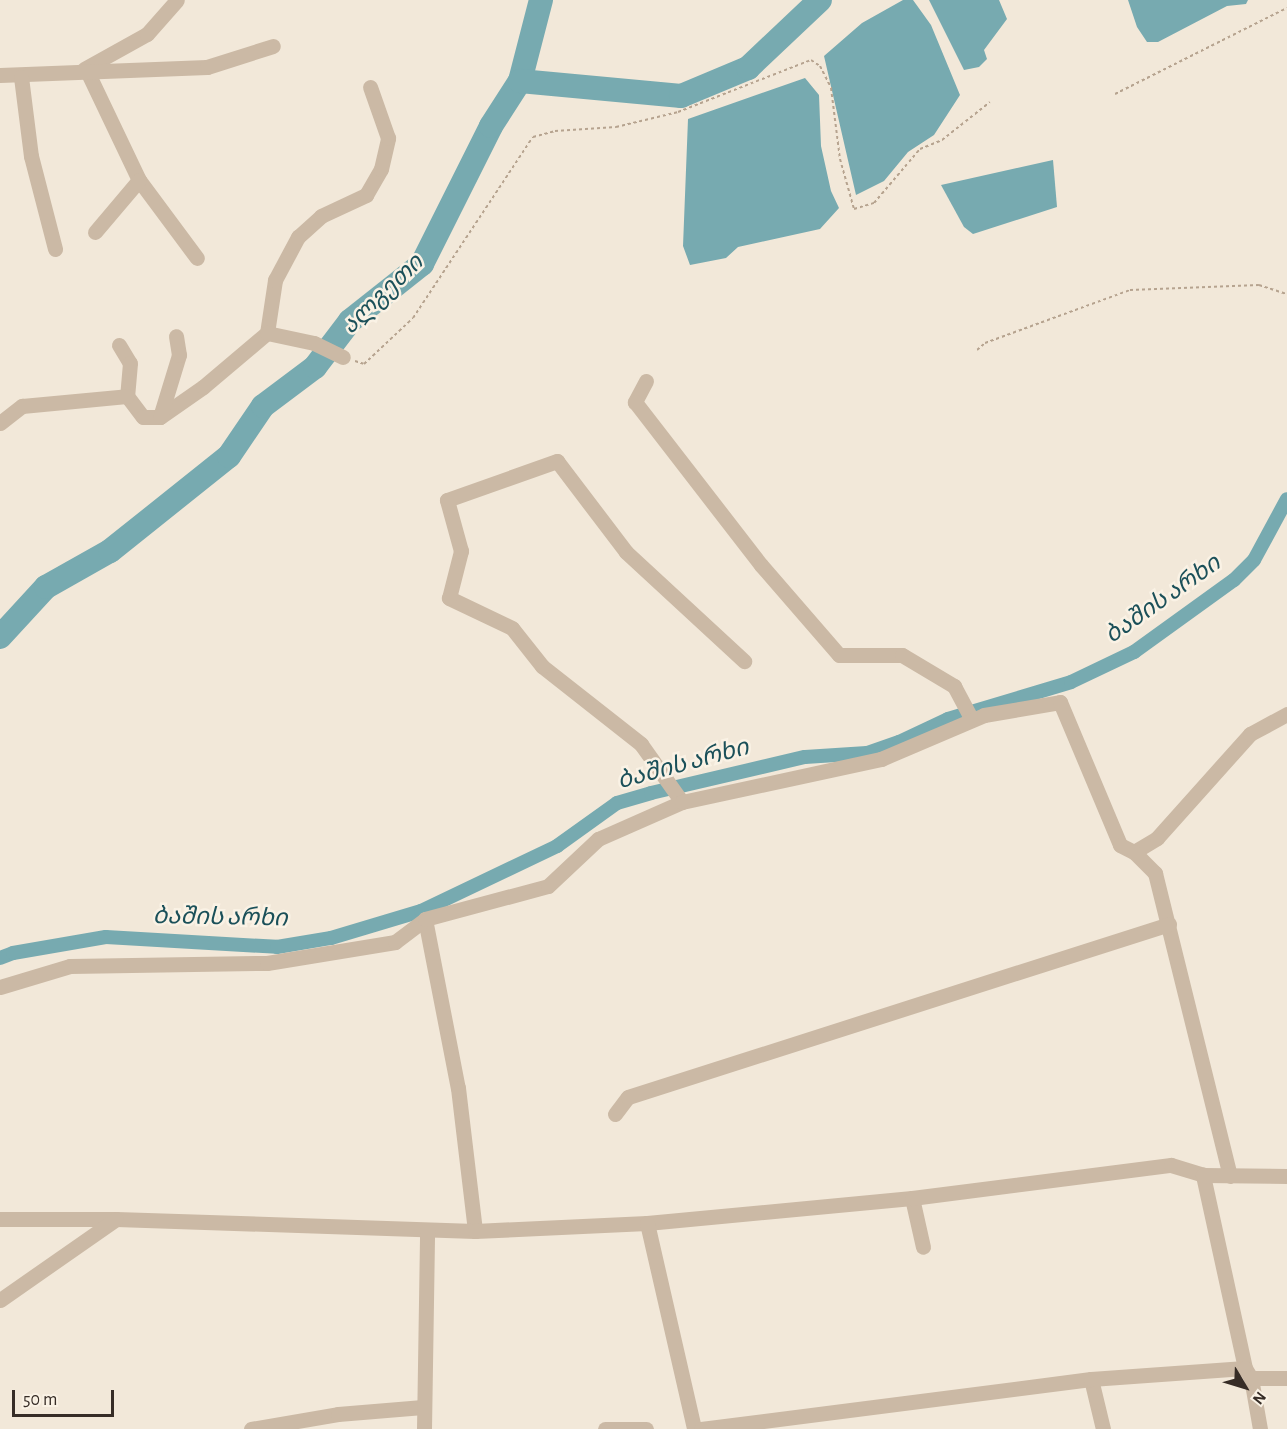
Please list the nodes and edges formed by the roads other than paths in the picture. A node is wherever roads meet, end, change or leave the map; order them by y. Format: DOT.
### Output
graph roads {
  1 [pos="177,0"];
  2 [pos="273,46"];
  3 [pos="84,70"];
  4 [pos="0,75"];
  5 [pos="21,77"];
  6 [pos="370,87"];
  7 [pos="139,180"];
  8 [pos="95,232"];
  9 [pos="55,249"];
  10 [pos="197,258"];
  11 [pos="267,333"];
  12 [pos="176,336"];
  13 [pos="119,345"];
  14 [pos="343,357"];
  15 [pos="646,381"];
  16 [pos="127,396"];
  17 [pos="159,417"];
  18 [pos="0,423"];
  19 [pos="744,661"];
  20 [pos="1287,714"];
  21 [pos="972,720"];
  22 [pos="682,802"];
  23 [pos="1134,852"];
  24 [pos="425,919"];
  25 [pos="1169,924"];
  26 [pos="0,987"];
  27 [pos="615,1114"];
  28 [pos="1203,1175"];
  29 [pos="1230,1176"];
  30 [pos="1287,1176"];
  31 [pos="912,1198"];
  32 [pos="0,1219"];
  33 [pos="116,1219"];
  34 [pos="647,1223"];
  35 [pos="427,1230"];
  36 [pos="475,1231"];
  37 [pos="922,1247"];
  38 [pos="0,1300"];
  39 [pos="1248,1373"];
  40 [pos="1287,1378"];
  41 [pos="1091,1379"];
  42 [pos="423,1407"];
  43 [pos="251,1429"];
  44 [pos="424,1429"];
  45 [pos="605,1429"];
  46 [pos="646,1429"];
  47 [pos="694,1429"];
  48 [pos="701,1429"];
  49 [pos="1103,1429"];
  50 [pos="1260,1429"];
  1 -- 3 [label="street"];
  2 -- 3 [label="street"];
  3 -- 5 [label="street"];
  3 -- 7 [label="street"];
  4 -- 5 [label="street"];
  5 -- 9 [label="street"];
  6 -- 11 [label="street"];
  7 -- 8 [label="street"];
  7 -- 10 [label="street"];
  11 -- 14 [label="street"];
  11 -- 17 [label="street"];
  12 -- 17 [label="street"];
  13 -- 16 [label="street"];
  15 -- 21 [label="street"];
  16 -- 17 [label="street"];
  16 -- 18 [label="street"];
  19 -- 22 [label="street"];
  20 -- 23 [label="street"];
  21 -- 22 [label="street"];
  21 -- 23 [label="street"];
  22 -- 24 [label="street"];
  23 -- 25 [label="street"];
  24 -- 26 [label="street"];
  24 -- 36 [label="street"];
  25 -- 27 [label="street"];
  25 -- 29 [label="street"];
  28 -- 29 [label="street"];
  28 -- 31 [label="street"];
  28 -- 39 [label="street"];
  29 -- 30 [label="street"];
  31 -- 34 [label="street"];
  31 -- 37 [label="street"];
  32 -- 33 [label="street"];
  33 -- 35 [label="street"];
  33 -- 38 [label="street"];
  34 -- 36 [label="street"];
  34 -- 47 [label="street"];
  35 -- 36 [label="street"];
  35 -- 42 [label="street"];
  39 -- 40 [label="street"];
  39 -- 41 [label="street"];
  39 -- 50 [label="street"];
  41 -- 48 [label="street"];
  41 -- 49 [label="street"];
  42 -- 43 [label="street"];
  42 -- 44 [label="street"];
  45 -- 46 [label="street"];
}
